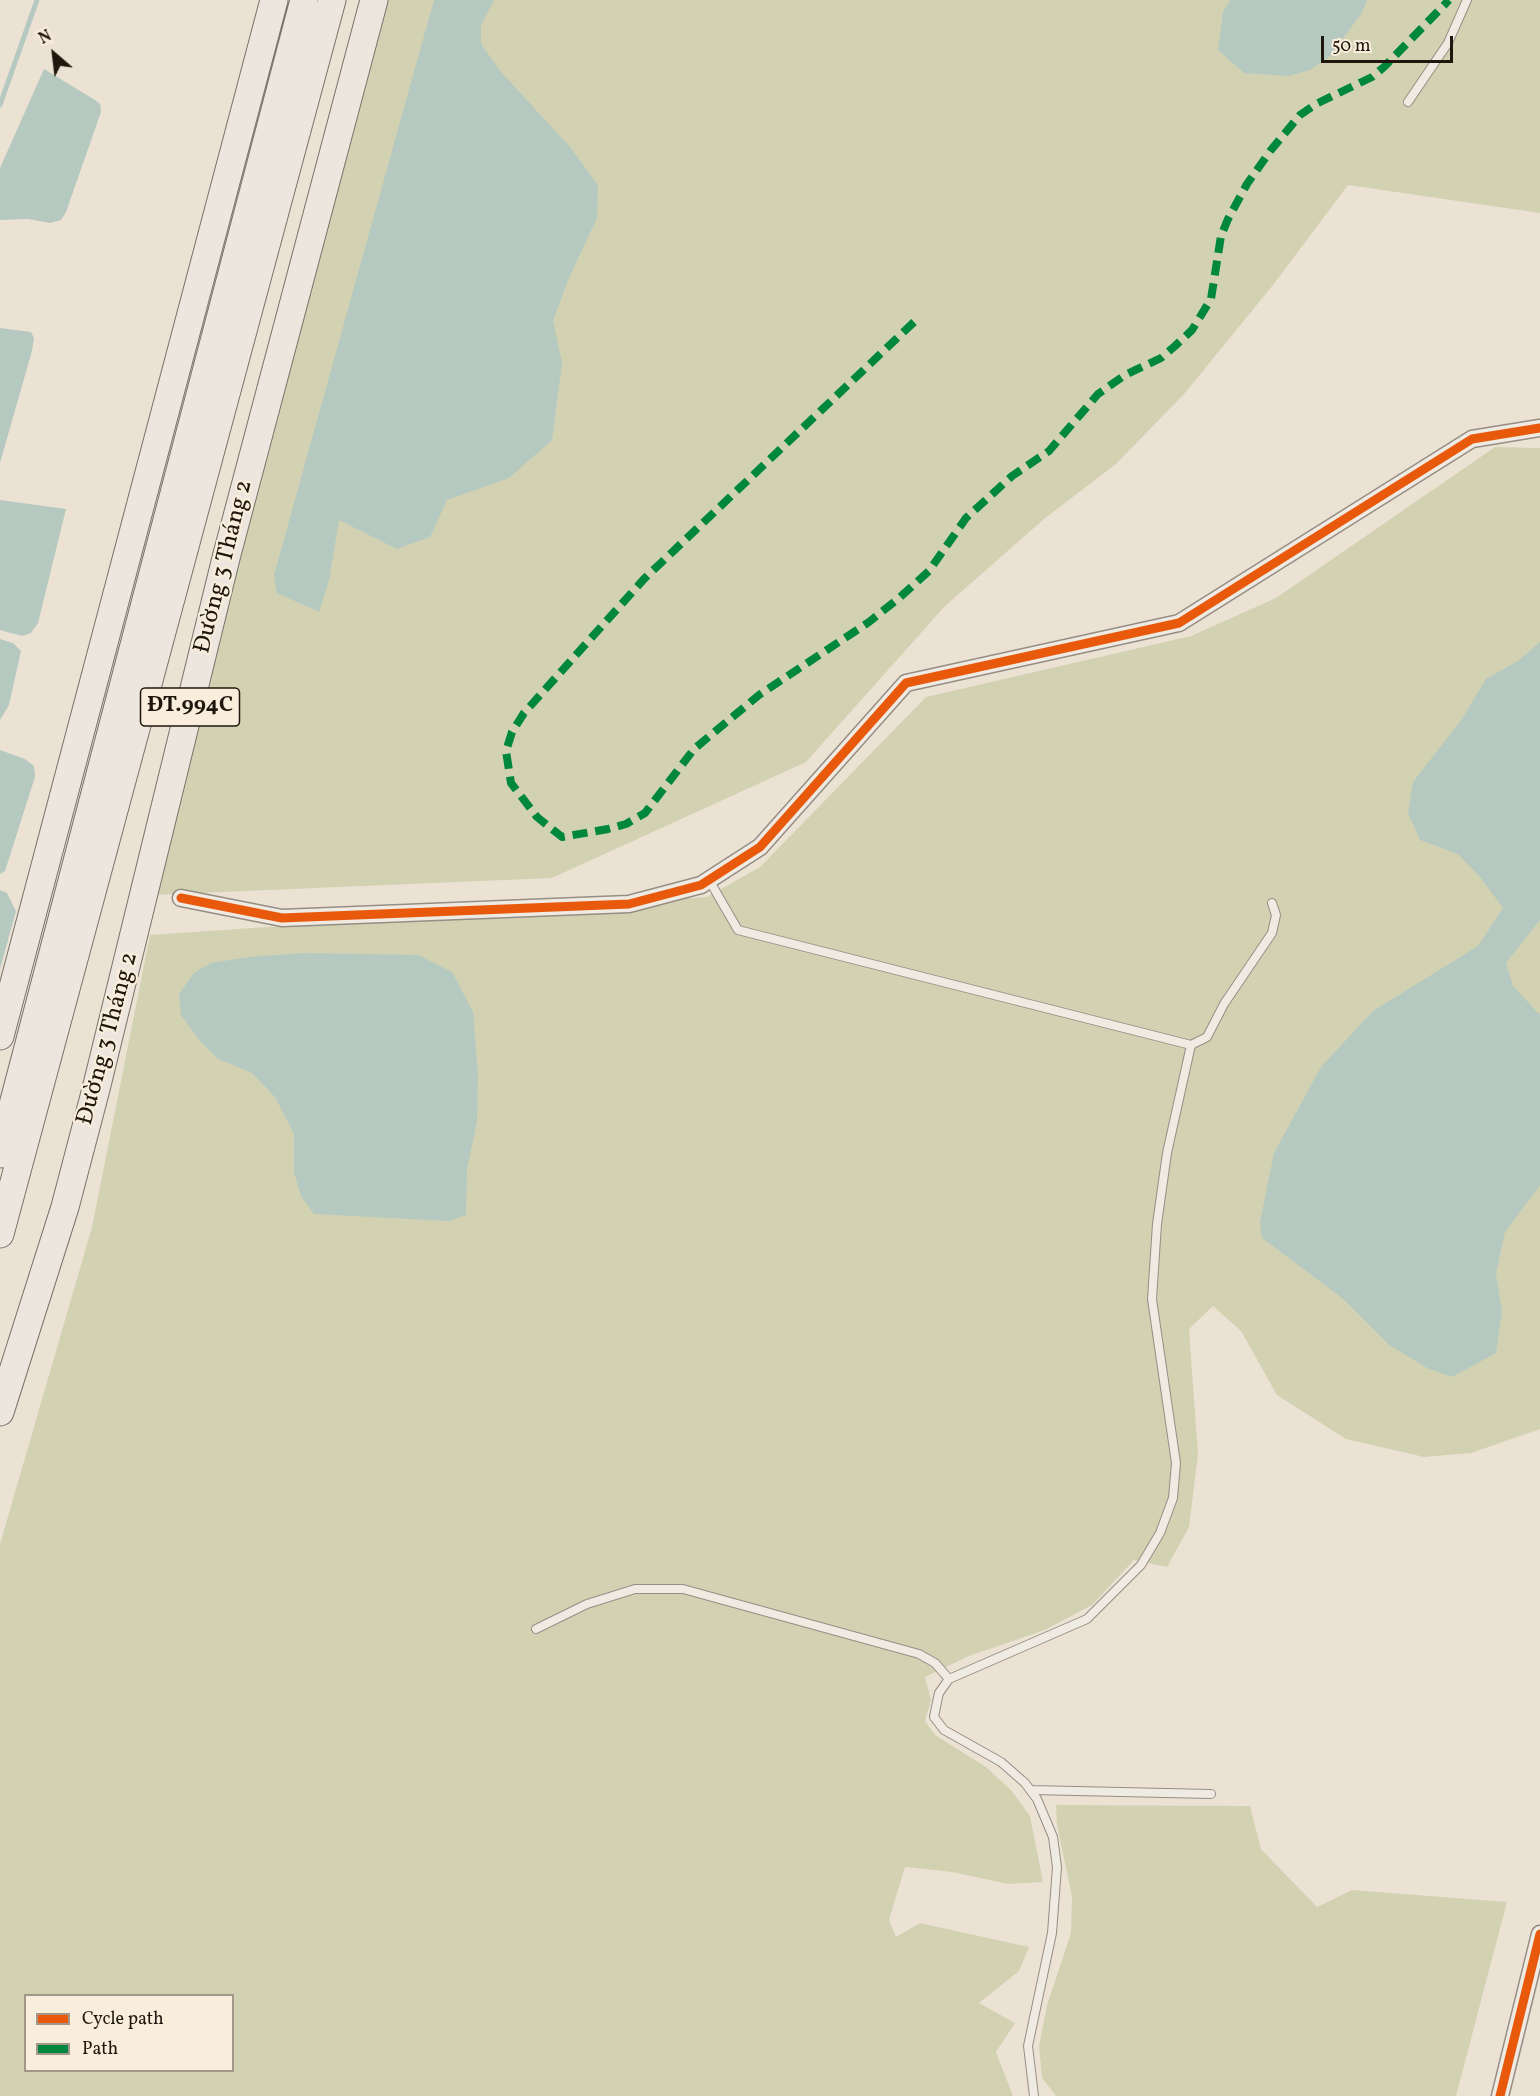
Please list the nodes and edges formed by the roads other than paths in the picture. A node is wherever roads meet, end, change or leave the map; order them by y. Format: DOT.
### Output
graph roads {
  1 [pos="274,0"];
  2 [pos="304,0"];
  3 [pos="332,0"];
  4 [pos="374,0"];
  5 [pos="1467,0"];
  6 [pos="1408,102"];
  7 [pos="1540,428"];
  8 [pos="709,880"];
  9 [pos="181,898"];
  10 [pos="1272,903"];
  11 [pos="0,1036"];
  12 [pos="1191,1045"];
  13 [pos="4,1122"];
  14 [pos="0,1154"];
  15 [pos="0,1234"];
  16 [pos="0,1412"];
  17 [pos="536,1629"];
  18 [pos="949,1679"];
  19 [pos="1031,1790"];
  20 [pos="1211,1794"];
  21 [pos="1540,1934"];
  22 [pos="1034,2096"];
  23 [pos="1500,2096"];
  1 -- 11 [label="main road"];
  2 -- 13 [label="main road, ĐT.994C"];
  3 -- 15 [label="main road, Đường 3 Tháng 2 / ĐT.994C"];
  4 -- 16 [label="main road, Đường 3 Tháng 2 / ĐT.994C"];
  5 -- 6 [label="lane"];
  7 -- 8 [label="street"];
  8 -- 9 [label="street"];
  8 -- 12 [label="lane"];
  10 -- 12 [label="lane"];
  12 -- 18 [label="lane"];
  13 -- 14 [label="main road, ĐT.994C"];
  17 -- 18 [label="lane"];
  18 -- 19 [label="lane"];
  19 -- 20 [label="lane"];
  19 -- 22 [label="lane"];
  21 -- 23 [label="street"];
}
